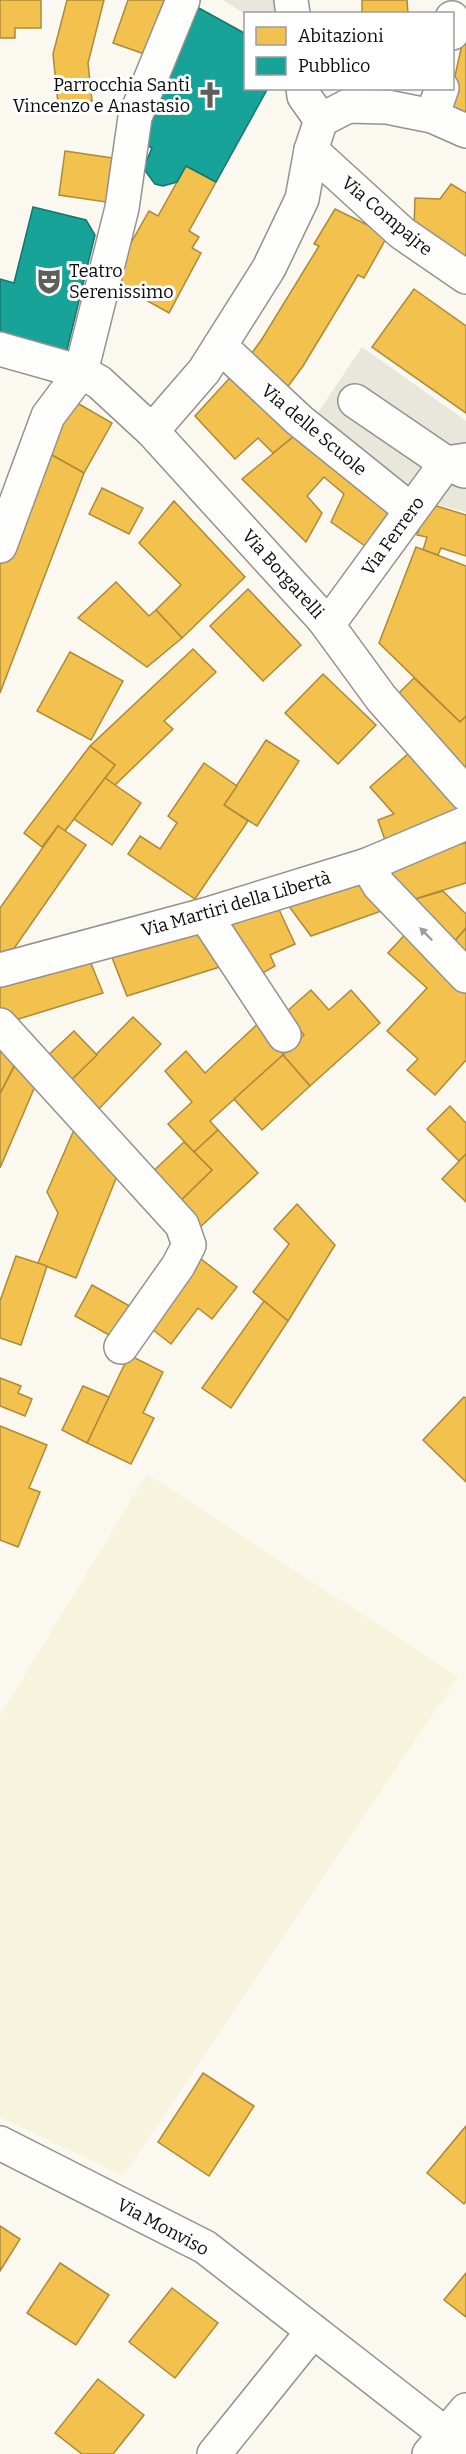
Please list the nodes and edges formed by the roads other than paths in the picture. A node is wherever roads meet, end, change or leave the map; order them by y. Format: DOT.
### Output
graph roads {
  1 [pos="183,0"];
  2 [pos="303,90"];
  3 [pos="437,102"];
  4 [pos="321,120"];
  5 [pos="466,132"];
  6 [pos="310,150"];
  7 [pos="466,277"];
  8 [pos="220,346"];
  9 [pos="0,349"];
  10 [pos="81,372"];
  11 [pos="355,401"];
  12 [pos="152,431"];
  13 [pos="459,465"];
  14 [pos="411,510"];
  15 [pos="0,546"];
  16 [pos="324,620"];
  17 [pos="466,794"];
  18 [pos="466,823"];
  19 [pos="367,865"];
  20 [pos="205,915"];
  21 [pos="0,970"];
  22 [pos="466,976"];
  23 [pos="0,1025"];
  24 [pos="284,1035"];
  25 [pos="121,1347"];
  26 [pos="0,2143"];
  27 [pos="313,2331"];
  28 [pos="452,2437"];
  29 [pos="214,2454"];
  1 -- 10 [label="street"];
  2 -- 4 [label="street"];
  3 -- 4 [label="street"];
  3 -- 5 [label="street"];
  4 -- 6 [label="street"];
  6 -- 7 [label="street, Via Compajre"];
  6 -- 8 [label="street"];
  8 -- 12 [label="street"];
  8 -- 14 [label="street, Via delle Scuole"];
  9 -- 10 [label="street, Via Borgarelli"];
  10 -- 12 [label="street, Via Borgarelli"];
  10 -- 15 [label="street"];
  11 -- 13 [label="street"];
  12 -- 16 [label="street, Via Borgarelli"];
  13 -- 14 [label="street, Via Ferrero"];
  14 -- 16 [label="street, Via Ferrero"];
  16 -- 17 [label="street, Via Borgarelli"];
  18 -- 19 [label="street, Via Martiri della Libertà"];
  19 -- 20 [label="street, Via Martiri della Libertà"];
  22 -- 19 [label="street, one-way"];
  20 -- 21 [label="street, Via Martiri della Libertà"];
  20 -- 24 [label="street"];
  23 -- 25 [label="street"];
  26 -- 27 [label="street, Via Monviso"];
  27 -- 28 [label="street, Via Monviso"];
  27 -- 29 [label="street"];
}
